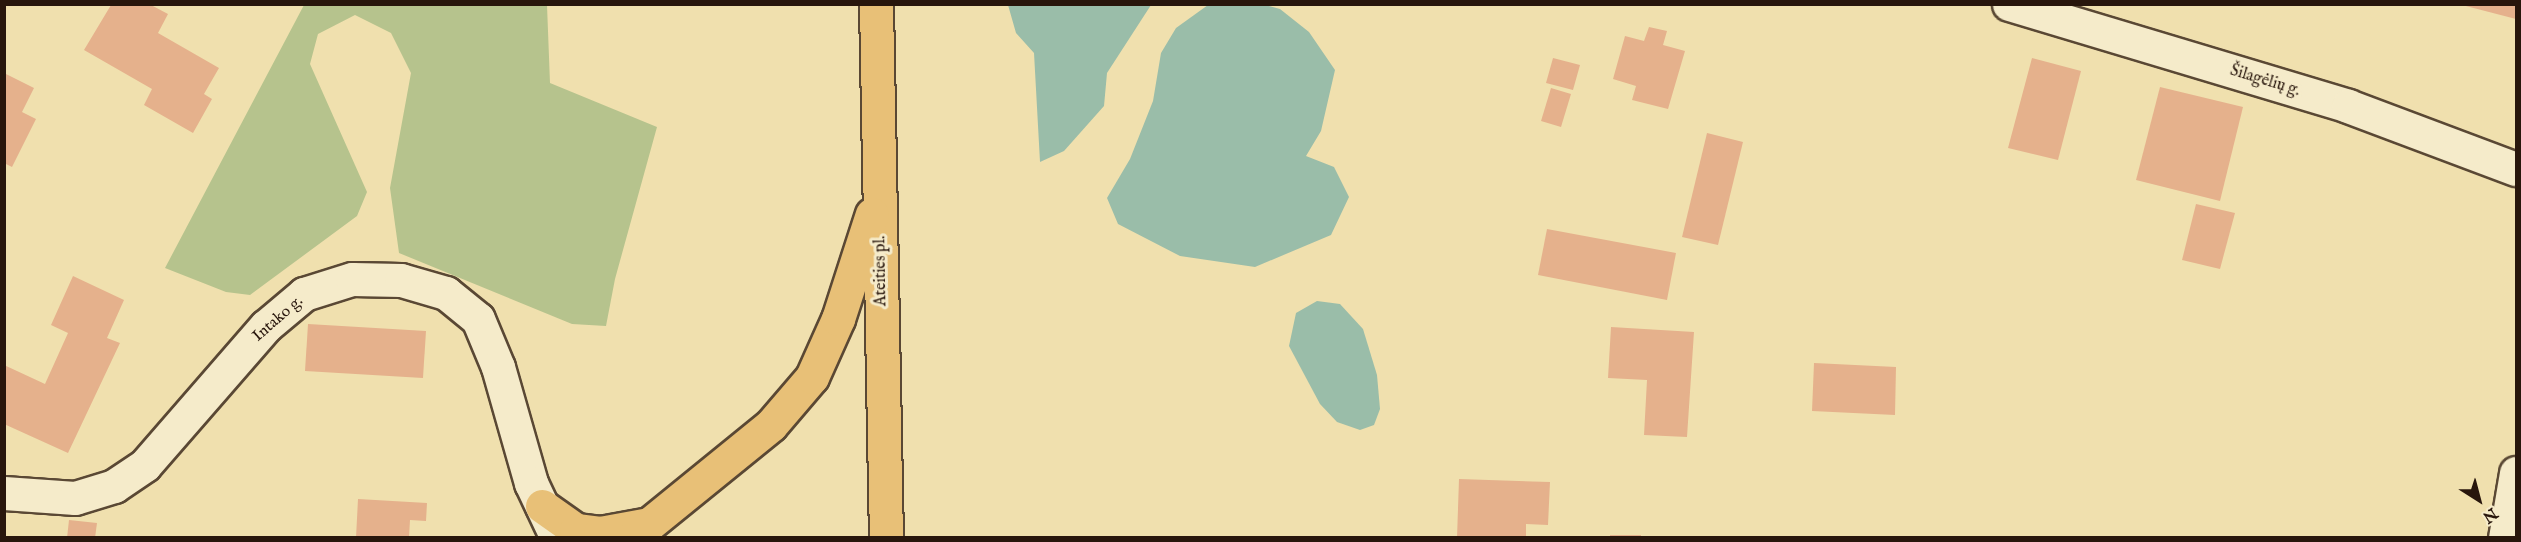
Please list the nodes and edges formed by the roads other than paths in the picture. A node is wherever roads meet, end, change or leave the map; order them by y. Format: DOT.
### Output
graph roads {
  1 [pos="876,4"];
  2 [pos="2009,4"];
  3 [pos="2517,170"];
  4 [pos="880,190"];
  5 [pos="2517,473"];
  6 [pos="4,493"];
  7 [pos="542,506"];
  8 [pos="640,531"];
  9 [pos="557,537"];
  10 [pos="886,537"];
  11 [pos="2505,537"];
  1 -- 4 [label="highway, Ateities pl."];
  2 -- 3 [label="street, Šilagėlių g."];
  4 -- 8 [label="highway"];
  4 -- 10 [label="highway, Ateities pl."];
  5 -- 11 [label="street"];
  6 -- 7 [label="street, Intako g."];
  7 -- 8 [label="highway"];
  7 -- 9 [label="street, Intako g."];
}
